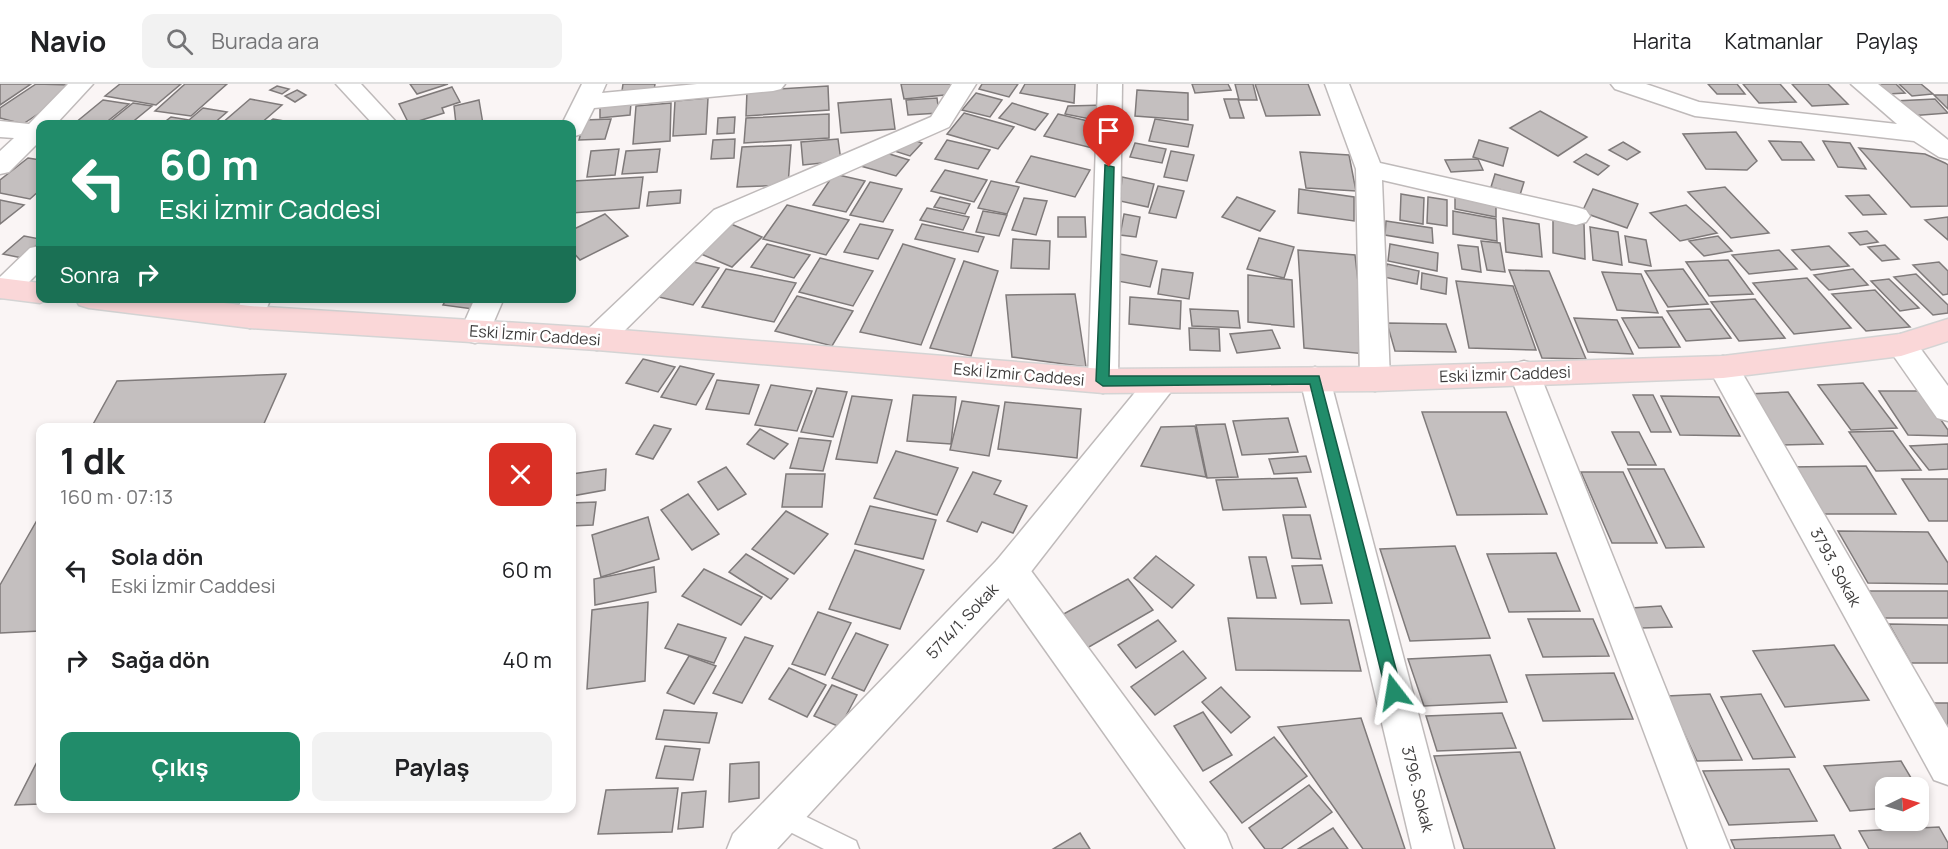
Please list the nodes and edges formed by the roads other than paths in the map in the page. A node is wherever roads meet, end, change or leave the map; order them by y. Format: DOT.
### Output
graph roads {
  1 [pos="81,84"];
  2 [pos="348,84"];
  3 [pos="773,84"];
  4 [pos="964,84"];
  5 [pos="1110,84"];
  6 [pos="1337,84"];
  7 [pos="1623,84"];
  8 [pos="1863,84"];
  9 [pos="590,93"];
  10 [pos="48,120"];
  11 [pos="382,120"];
  12 [pos="576,121"];
  13 [pos="0,129"];
  14 [pos="36,129"];
  15 [pos="1948,132"];
  16 [pos="36,133"];
  17 [pos="1921,134"];
  18 [pos="1948,151"];
  19 [pos="0,166"];
  20 [pos="1369,169"];
  21 [pos="1576,216"];
  22 [pos="36,259"];
  23 [pos="2,289"];
  24 [pos="36,293"];
  25 [pos="171,303"];
  26 [pos="488,303"];
  27 [pos="253,308"];
  28 [pos="1948,330"];
  29 [pos="475,332"];
  30 [pos="597,339"];
  31 [pos="1901,345"];
  32 [pos="1723,367"];
  33 [pos="1524,372"];
  34 [pos="1315,379"];
  35 [pos="1375,379"];
  36 [pos="1103,381"];
  37 [pos="1162,381"];
  38 [pos="1948,409"];
  39 [pos="1010,571"];
  40 [pos="1948,766"];
  41 [pos="780,815"];
  42 [pos="748,849"];
  43 [pos="848,849"];
  44 [pos="1211,849"];
  45 [pos="1433,849"];
  46 [pos="1709,849"];
  1 -- 10 [label="street"];
  2 -- 11 [label="street"];
  3 -- 9 [label="street"];
  4 -- 30 [label="street"];
  5 -- 36 [label="street"];
  6 -- 20 [label="street"];
  7 -- 17 [label="street"];
  8 -- 17 [label="street"];
  9 -- 12 [label="street"];
  13 -- 14 [label="street"];
  15 -- 17 [label="street"];
  16 -- 19 [label="street"];
  17 -- 18 [label="street"];
  20 -- 21 [label="street"];
  20 -- 35 [label="street"];
  22 -- 23 [label="street"];
  23 -- 24 [label="main road"];
  25 -- 27 [label="main road, Eski İzmir Caddesi"];
  26 -- 29 [label="street"];
  27 -- 29 [label="main road, Eski İzmir Caddesi"];
  28 -- 31 [label="main road, Eski İzmir Caddesi"];
  29 -- 30 [label="main road, Eski İzmir Caddesi"];
  30 -- 36 [label="main road, Eski İzmir Caddesi"];
  31 -- 32 [label="main road, Eski İzmir Caddesi"];
  31 -- 38 [label="street"];
  32 -- 33 [label="main road, Eski İzmir Caddesi"];
  32 -- 40 [label="street, 3793. Sokak"];
  33 -- 35 [label="main road, Eski İzmir Caddesi"];
  33 -- 46 [label="street"];
  34 -- 35 [label="main road, Eski İzmir Caddesi"];
  34 -- 37 [label="main road, Eski İzmir Caddesi"];
  34 -- 45 [label="street, 3796. Sokak"];
  36 -- 37 [label="main road, Eski İzmir Caddesi"];
  37 -- 39 [label="street, 5714/1. Sokak"];
  39 -- 41 [label="street, 5714/1. Sokak"];
  39 -- 44 [label="street"];
  41 -- 42 [label="street, 5714/1. Sokak"];
  41 -- 43 [label="lane"];
}
